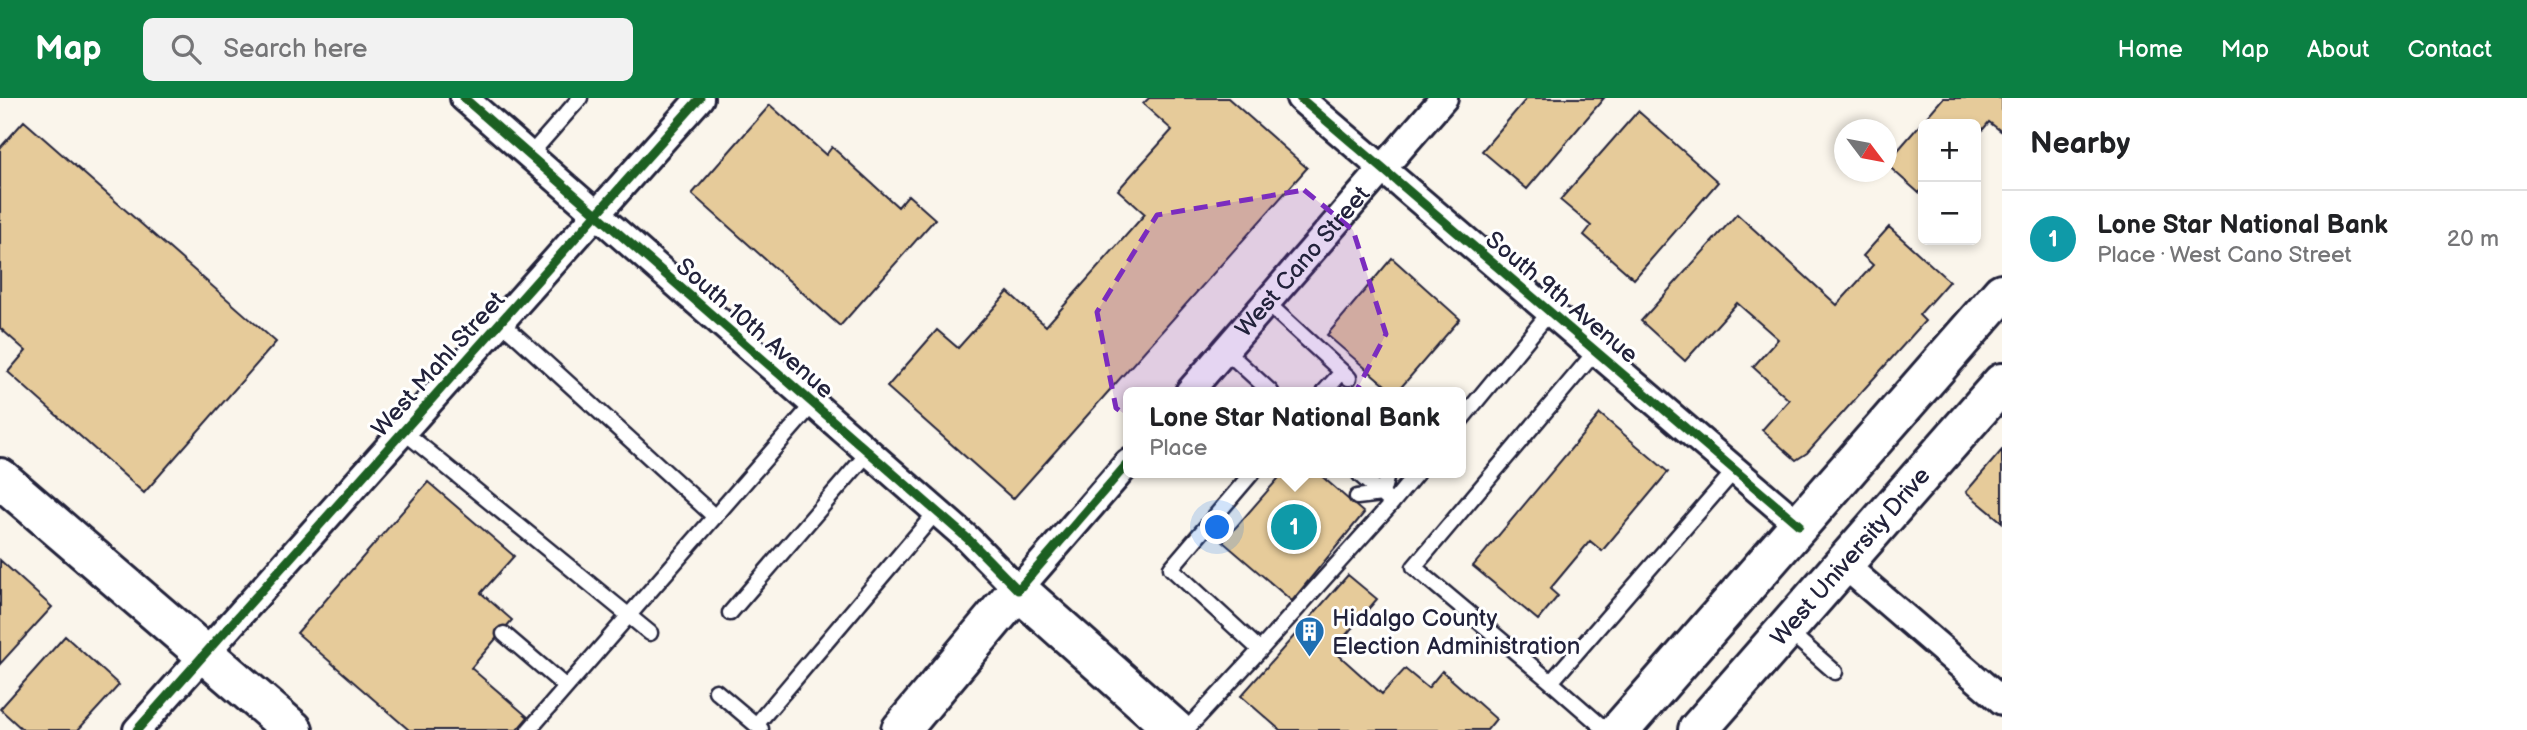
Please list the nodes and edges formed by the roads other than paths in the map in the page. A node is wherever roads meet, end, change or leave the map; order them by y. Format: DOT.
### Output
graph roads {
  1 [pos="464,98"];
  2 [pos="580,98"];
  3 [pos="701,98"];
  4 [pos="1300,98"];
  5 [pos="1444,98"];
  6 [pos="529,156"];
  7 [pos="1382,169"];
  8 [pos="596,215"];
  9 [pos="2002,293"];
  10 [pos="1267,303"];
  11 [pos="1549,313"];
  12 [pos="501,322"];
  13 [pos="1225,350"];
  14 [pos="1596,351"];
  15 [pos="2002,383"];
  16 [pos="1199,387"];
  17 [pos="1266,387"];
  18 [pos="1330,387"];
  19 [pos="813,404"];
  20 [pos="1466,414"];
  21 [pos="403,431"];
  22 [pos="869,452"];
  23 [pos="1123,469"];
  24 [pos="1735,470"];
  25 [pos="0,478"];
  26 [pos="1248,478"];
  27 [pos="1363,478"];
  28 [pos="1386,478"];
  29 [pos="1411,478"];
  30 [pos="1357,497"];
  31 [pos="1387,499"];
  32 [pos="937,511"];
  33 [pos="715,517"];
  34 [pos="1799,525"];
  35 [pos="1842,563"];
  36 [pos="1018,590"];
  37 [pos="730,613"];
  38 [pos="627,617"];
  39 [pos="1785,629"];
  40 [pos="650,633"];
  41 [pos="505,634"];
  42 [pos="1260,650"];
  43 [pos="203,654"];
  44 [pos="1835,672"];
  45 [pos="1551,682"];
  46 [pos="566,687"];
  47 [pos="716,691"];
  48 [pos="2002,701"];
  49 [pos="759,727"];
  50 [pos="137,730"];
  51 [pos="292,730"];
  52 [pos="530,730"];
  53 [pos="901,730"];
  54 [pos="1175,730"];
  55 [pos="1186,730"];
  56 [pos="1606,730"];
  57 [pos="1620,730"];
  58 [pos="1698,730"];
  1 -- 6 [label="street, South 10th Avenue"];
  2 -- 6 [label="lane"];
  3 -- 8 [label="street, West Mahl Street"];
  4 -- 7 [label="street, South 9th Avenue"];
  5 -- 7 [label="street, West Cano Street"];
  6 -- 8 [label="street, South 10th Avenue"];
  7 -- 10 [label="street, West Cano Street"];
  7 -- 11 [label="street, South 9th Avenue"];
  8 -- 12 [label="street, West Mahl Street"];
  8 -- 19 [label="street, South 10th Avenue"];
  9 -- 34 [label="main road"];
  10 -- 13 [label="street, West Cano Street"];
  10 -- 18 [label="lane"];
  11 -- 14 [label="street, South 9th Avenue"];
  11 -- 20 [label="lane"];
  12 -- 21 [label="street, West Mahl Street"];
  12 -- 33 [label="lane"];
  13 -- 16 [label="street, West Cano Street"];
  13 -- 17 [label="lane"];
  14 -- 24 [label="street, South 9th Avenue"];
  14 -- 45 [label="lane"];
  15 -- 35 [label="main road, West University Drive"];
  19 -- 22 [label="street, South 10th Avenue"];
  19 -- 33 [label="lane"];
  21 -- 38 [label="lane"];
  21 -- 43 [label="street, West Mahl Street"];
  22 -- 32 [label="street, South 10th Avenue"];
  22 -- 37 [label="lane"];
  23 -- 36 [label="street"];
  24 -- 34 [label="street, South 9th Avenue"];
  24 -- 45 [label="lane"];
  25 -- 43 [label="main road"];
  26 -- 42 [label="lane"];
  27 -- 31 [label="lane"];
  28 -- 31 [label="lane"];
  29 -- 31 [label="lane"];
  30 -- 31 [label="lane"];
  31 -- 42 [label="lane"];
  32 -- 36 [label="street, South 10th Avenue"];
  32 -- 49 [label="lane"];
  33 -- 38 [label="lane"];
  34 -- 57 [label="main road"];
  35 -- 39 [label="main road, West University Drive"];
  35 -- 48 [label="street"];
  36 -- 53 [label="main road"];
  36 -- 54 [label="main road, South 10th Avenue"];
  38 -- 40 [label="lane"];
  38 -- 46 [label="lane"];
  39 -- 44 [label="lane"];
  39 -- 58 [label="main road, West University Drive"];
  41 -- 46 [label="lane"];
  42 -- 55 [label="lane"];
  43 -- 50 [label="street, West Mahl Street"];
  43 -- 51 [label="main road"];
  45 -- 56 [label="lane"];
  46 -- 52 [label="lane"];
  47 -- 49 [label="lane"];
}
